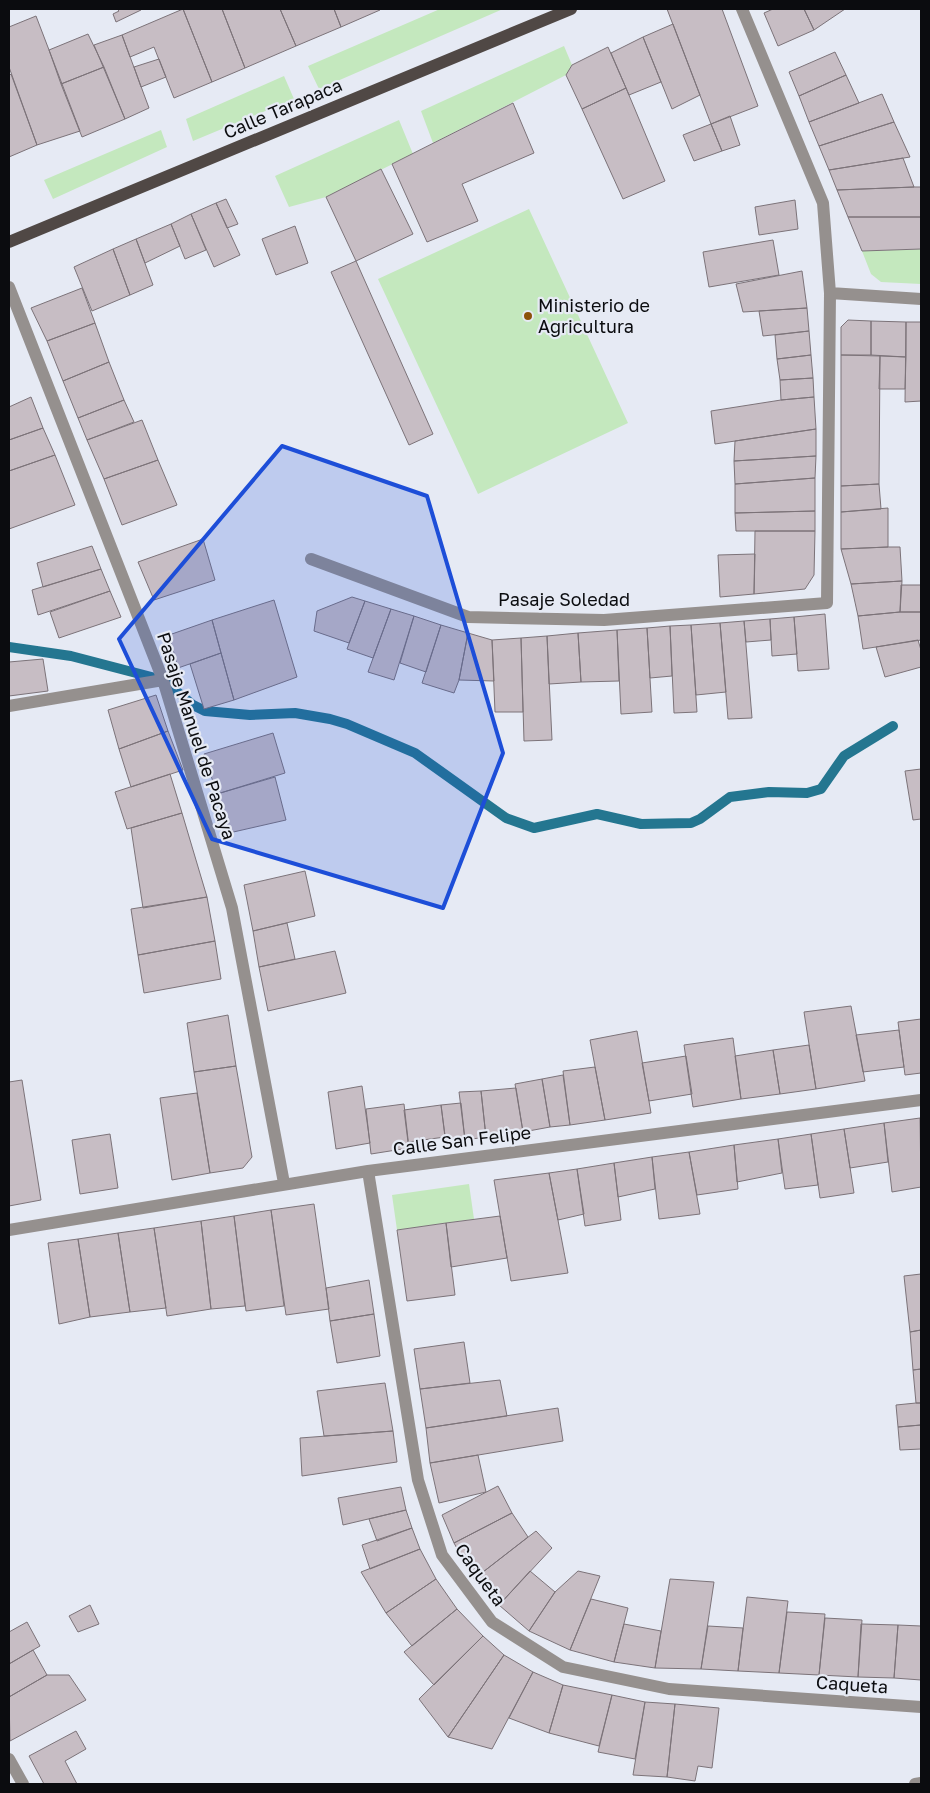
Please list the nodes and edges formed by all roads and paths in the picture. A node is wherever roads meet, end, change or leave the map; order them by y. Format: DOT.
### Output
graph roads {
  1 [pos="571,9"];
  2 [pos="742,9"];
  3 [pos="9,242"];
  4 [pos="9,287"];
  5 [pos="830,293"];
  6 [pos="921,299"];
  7 [pos="311,560"];
  8 [pos="164,680"];
  9 [pos="9,706"];
  10 [pos="921,1100"];
  11 [pos="368,1171"];
  12 [pos="284,1183"];
  13 [pos="9,1230"];
  14 [pos="921,1707"];
  15 [pos="9,1759"];
  16 [pos="921,1783"];
  17 [pos="23,1784"];
  18 [pos="916,1784"];
  1 -- 3 [label="main road, Calle Tarapaca"];
  2 -- 5 [label="street"];
  4 -- 8 [label="street, Pasaje Manuel de Pacaya"];
  5 -- 6 [label="street"];
  5 -- 7 [label="street, Pasaje Soledad"];
  8 -- 9 [label="street"];
  8 -- 12 [label="street, Pasaje Manuel de Pacaya"];
  10 -- 11 [label="street, Calle San Felipe"];
  11 -- 12 [label="street, Calle San Felipe"];
  11 -- 14 [label="street, Caqueta"];
  12 -- 13 [label="street, Calle San Felipe"];
  15 -- 17 [label="street"];
  16 -- 18 [label="street"];
}
